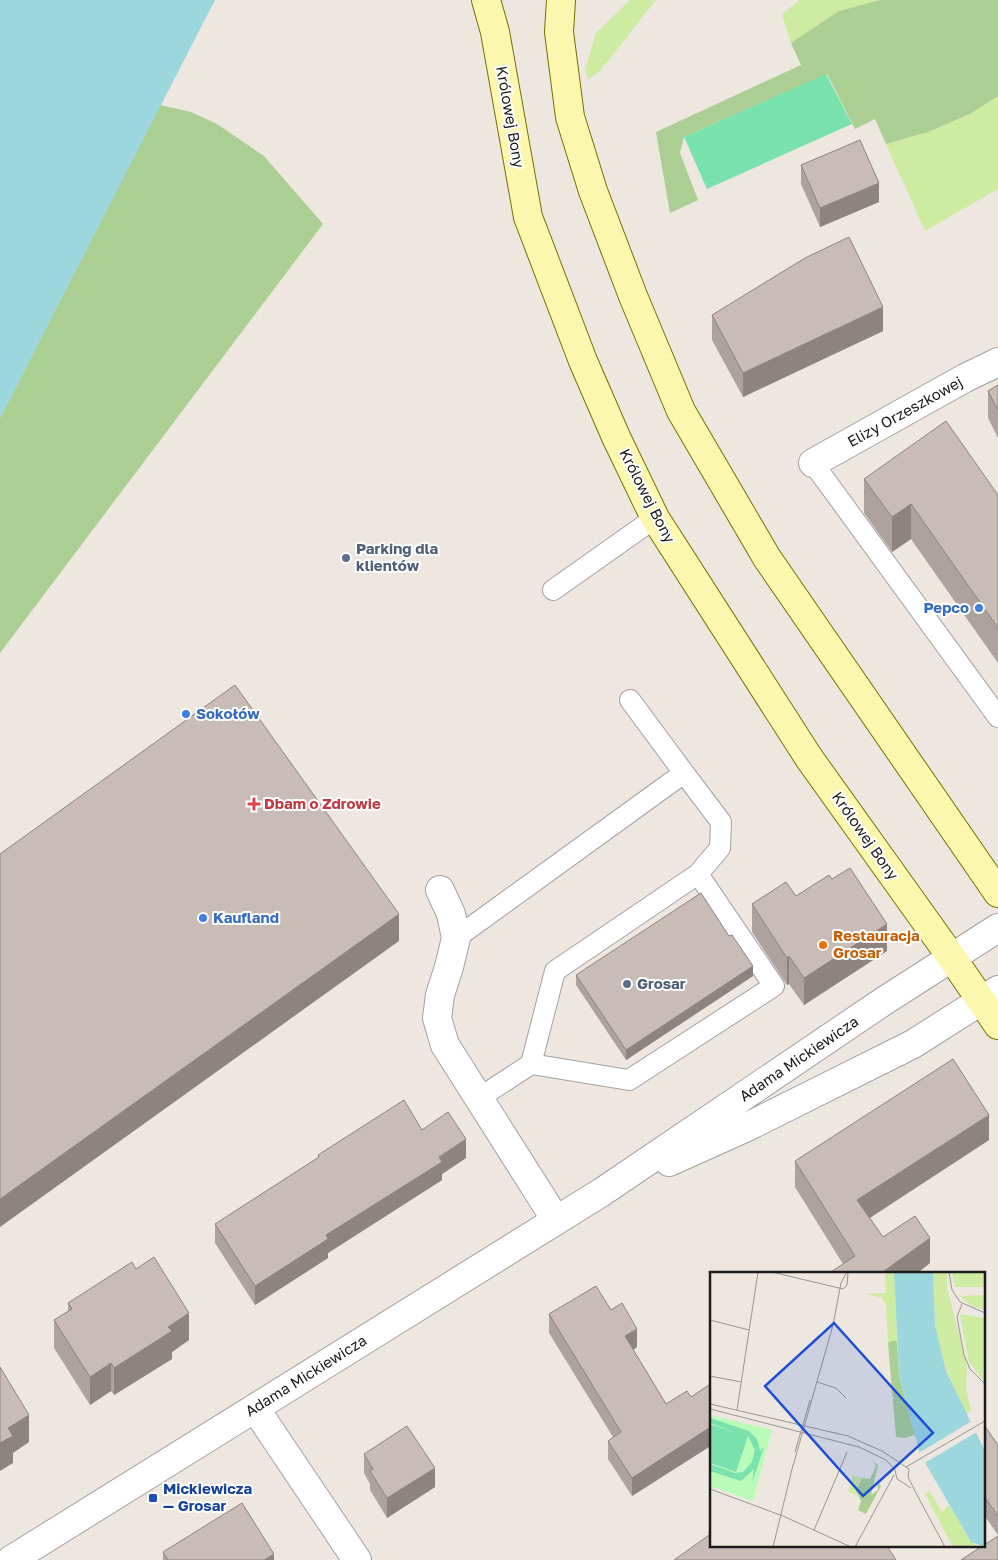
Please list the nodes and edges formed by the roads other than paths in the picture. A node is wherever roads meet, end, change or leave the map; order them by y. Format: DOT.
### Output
graph roads {
  1 [pos="486,0"];
  2 [pos="561,0"];
  3 [pos="998,362"];
  4 [pos="813,463"];
  5 [pos="655,518"];
  6 [pos="553,590"];
  7 [pos="630,700"];
  8 [pos="998,717"];
  9 [pos="684,773"];
  10 [pos="698,874"];
  11 [pos="440,890"];
  12 [pos="998,893"];
  13 [pos="998,928"];
  14 [pos="456,938"];
  15 [pos="952,958"];
  16 [pos="990,996"];
  17 [pos="998,1025"];
  18 [pos="531,1064"];
  19 [pos="479,1098"];
  20 [pos="602,1192"];
  21 [pos="556,1220"];
  22 [pos="255,1408"];
  23 [pos="11,1560"];
  24 [pos="357,1560"];
  1 -- 5 [label="main road, Królowej Bony"];
  2 -- 12 [label="main road"];
  3 -- 4 [label="street, Elizy Orzeszkowej"];
  4 -- 8 [label="lane"];
  5 -- 6 [label="lane"];
  5 -- 15 [label="main road, Królowej Bony"];
  7 -- 9 [label="lane"];
  9 -- 10 [label="lane"];
  9 -- 14 [label="lane"];
  10 -- 18 [label="lane"];
  10 -- 18 [label="lane"];
  11 -- 14 [label="street"];
  13 -- 15 [label="street, Adama Mickiewicza"];
  14 -- 19 [label="street"];
  15 -- 16 [label="main road, Królowej Bony"];
  15 -- 20 [label="street, Adama Mickiewicza"];
  16 -- 17 [label="main road, Królowej Bony"];
  16 -- 20 [label="street, Adama Mickiewicza"];
  18 -- 19 [label="lane"];
  19 -- 21 [label="street"];
  20 -- 21 [label="street, Adama Mickiewicza"];
  21 -- 22 [label="street, Adama Mickiewicza"];
  22 -- 23 [label="street, Adama Mickiewicza"];
  22 -- 24 [label="street"];
}
